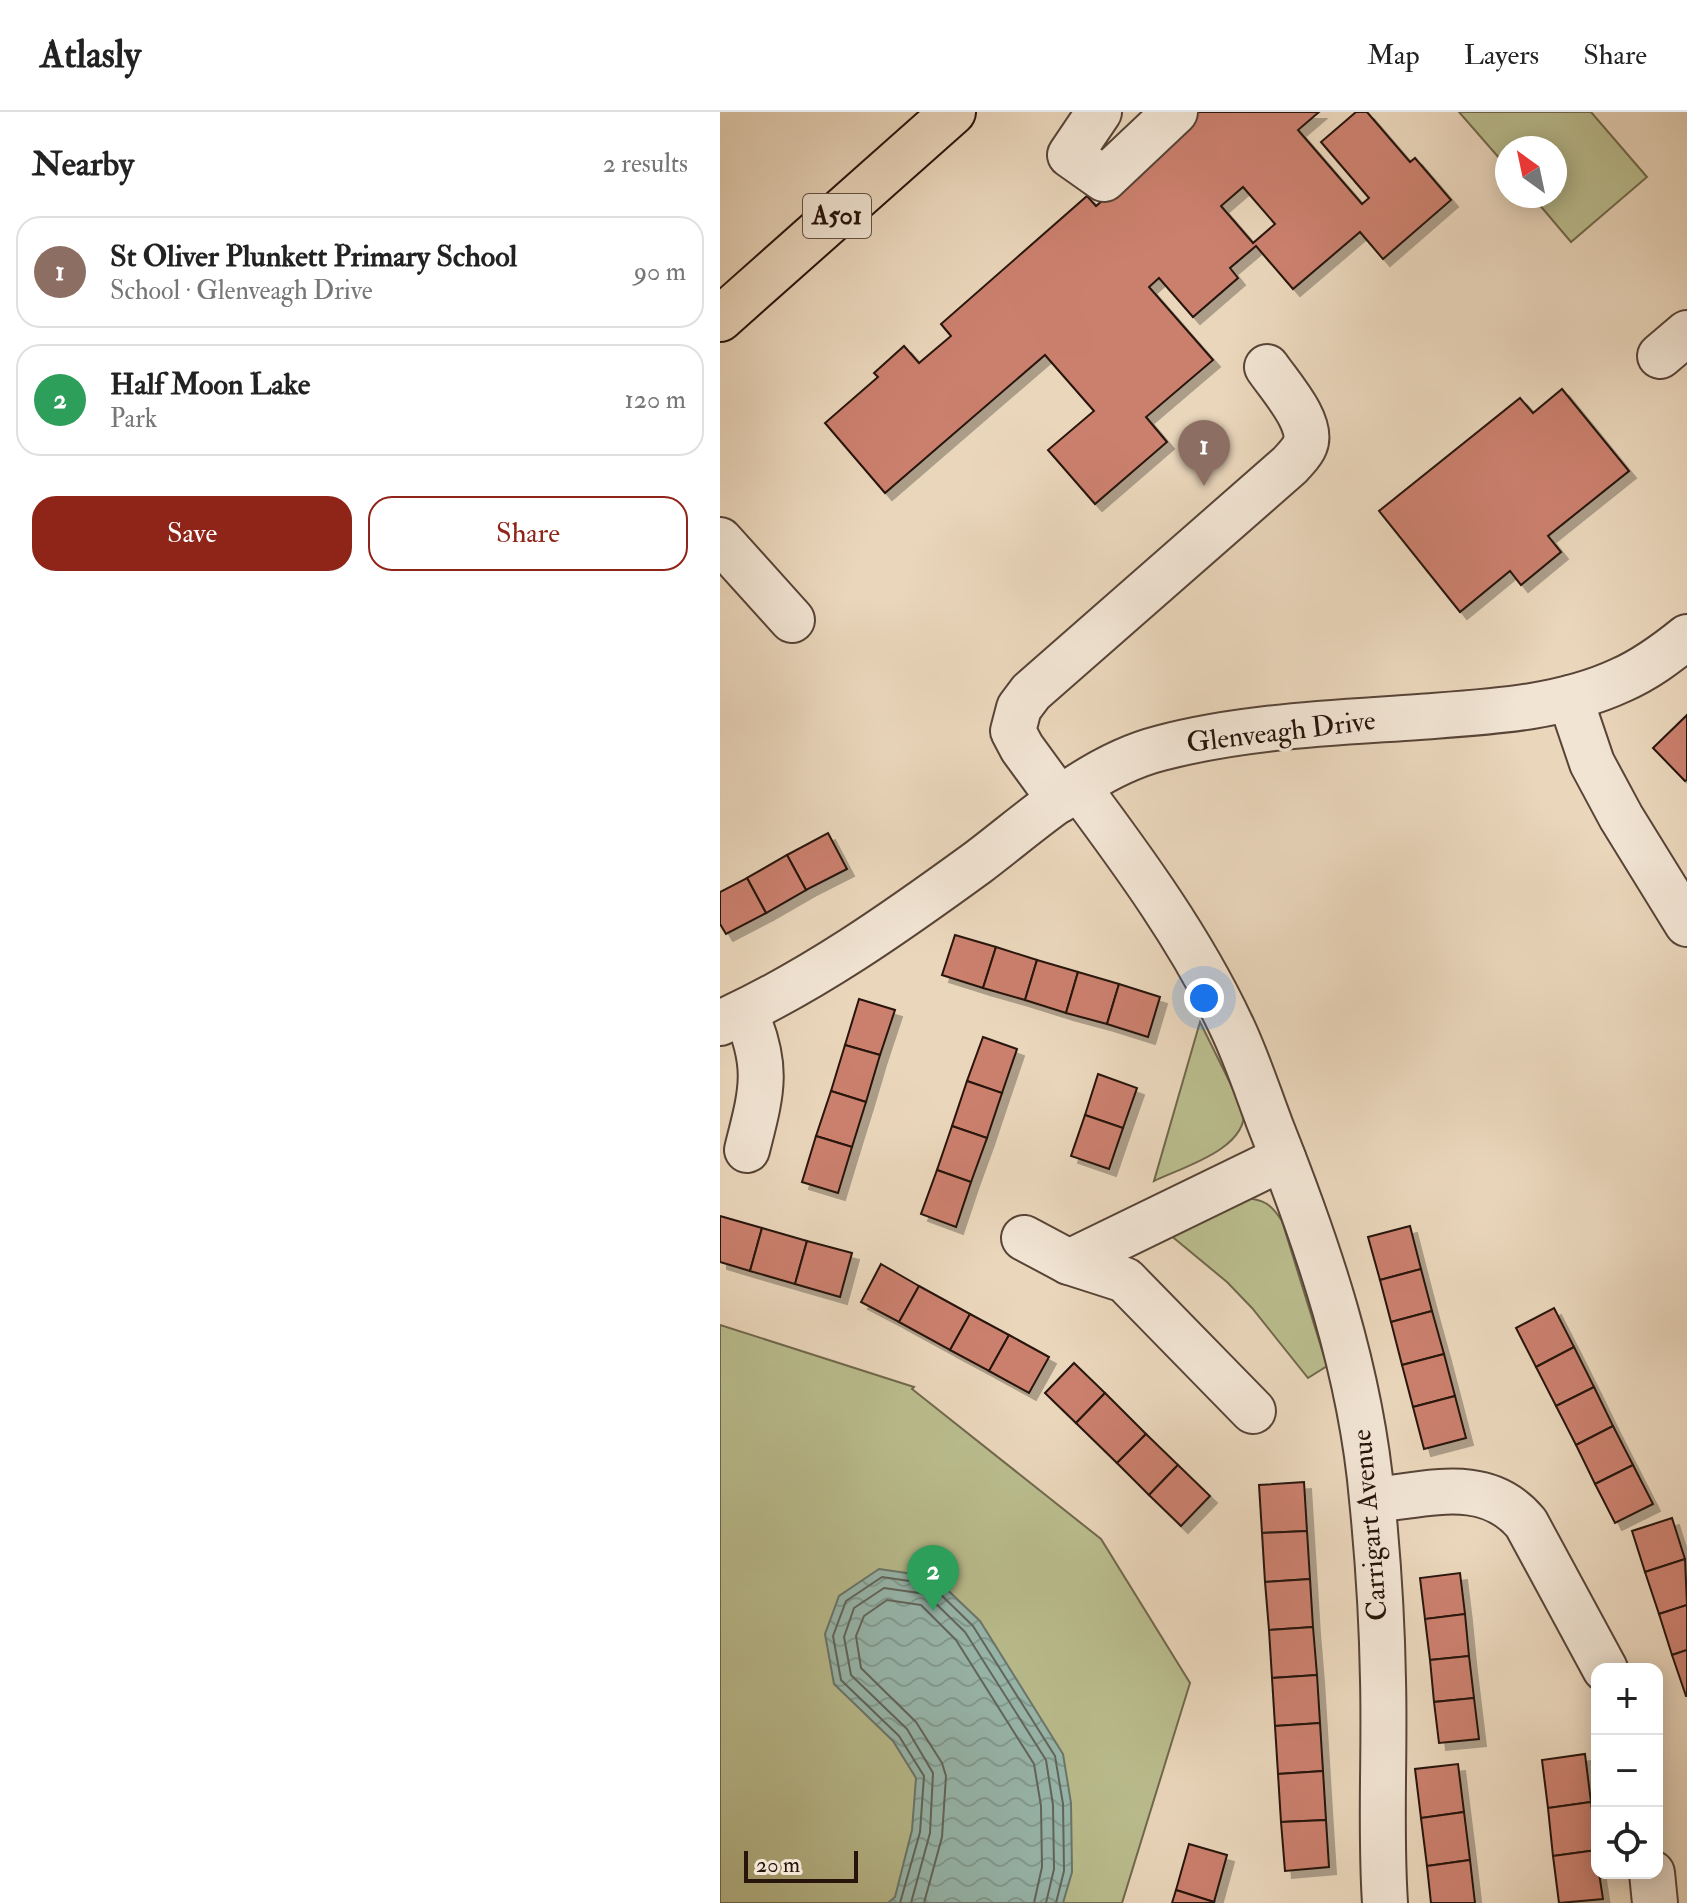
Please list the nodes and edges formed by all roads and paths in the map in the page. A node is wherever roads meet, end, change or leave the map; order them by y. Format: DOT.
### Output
graph roads {
  1 [pos="953,112"];
  2 [pos="1099,112"];
  3 [pos="1175,112"];
  4 [pos="720,319"];
  5 [pos="1267,367"];
  6 [pos="720,540"];
  7 [pos="792,620"];
  8 [pos="1687,637"];
  9 [pos="1570,698"];
  10 [pos="1069,793"];
  11 [pos="1687,924"];
  12 [pos="733,1018"];
  13 [pos="747,1150"];
  14 [pos="1283,1158"];
  15 [pos="1024,1238"];
  16 [pos="1069,1262"];
  17 [pos="1253,1411"];
  18 [pos="1373,1500"];
  19 [pos="1602,1663"];
  20 [pos="1653,1879"];
  21 [pos="1385,1903"];
  22 [pos="1655,1903"];
  1 -- 4 [label="main road, A501"];
  2 -- 3 [label="street"];
  5 -- 10 [label="street, Carrigart Avenue"];
  6 -- 7 [label="street"];
  8 -- 9 [label="street, Glenveagh Drive"];
  9 -- 10 [label="street, Glenveagh Drive"];
  9 -- 11 [label="street"];
  10 -- 12 [label="street, Glenveagh Drive"];
  10 -- 14 [label="street, Carrigart Avenue"];
  12 -- 13 [label="street, Glenveagh Drive"];
  14 -- 16 [label="street"];
  14 -- 18 [label="street, Carrigart Avenue"];
  15 -- 16 [label="street"];
  16 -- 17 [label="street"];
  18 -- 19 [label="street"];
  18 -- 21 [label="street, Carrigart Avenue"];
  20 -- 22 [label="street"];
}
